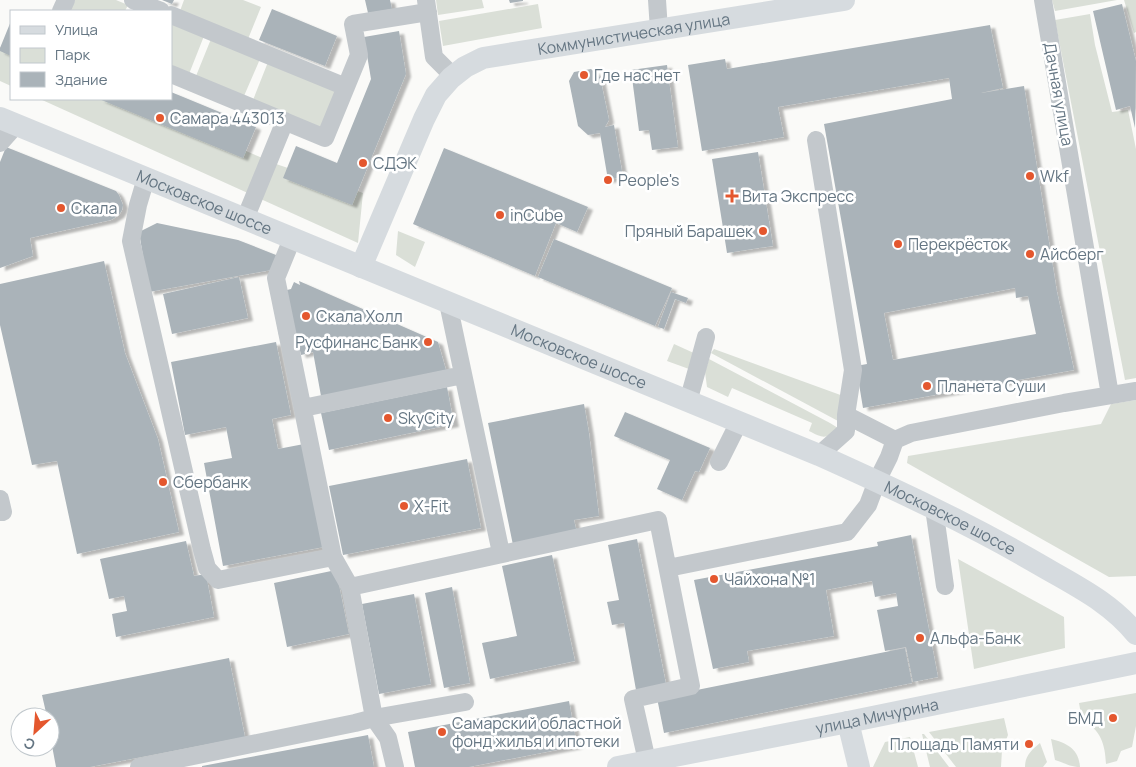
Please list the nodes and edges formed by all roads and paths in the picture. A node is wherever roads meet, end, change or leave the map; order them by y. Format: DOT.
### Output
graph roads {
  1 [pos="657,0"];
  2 [pos="844,0"];
  3 [pos="1043,0"];
  4 [pos="134,4"];
  5 [pos="427,6"];
  6 [pos="157,10"];
  7 [pos="172,16"];
  8 [pos="659,30"];
  9 [pos="172,74"];
  10 [pos="453,76"];
  11 [pos="346,87"];
  12 [pos="8,121"];
  13 [pos="285,121"];
  14 [pos="816,140"];
  15 [pos="0,143"];
  16 [pos="146,178"];
  17 [pos="245,219"];
  18 [pos="292,239"];
  19 [pos="361,267"];
  20 [pos="448,303"];
  21 [pos="706,337"];
  22 [pos="463,375"];
  23 [pos="1136,391"];
  24 [pos="1110,395"];
  25 [pos="688,402"];
  26 [pos="303,408"];
  27 [pos="846,415"];
  28 [pos="739,422"];
  29 [pos="895,440"];
  30 [pos="819,455"];
  31 [pos="719,462"];
  32 [pos="877,481"];
  33 [pos="0,500"];
  34 [pos="934,508"];
  35 [pos="0,512"];
  36 [pos="501,553"];
  37 [pos="333,557"];
  38 [pos="668,568"];
  39 [pos="350,586"];
  40 [pos="945,586"];
  41 [pos="1136,634"];
  42 [pos="1136,663"];
  43 [pos="465,702"];
  44 [pos="374,718"];
  45 [pos="848,722"];
  46 [pos="647,761"];
  47 [pos="139,767"];
  48 [pos="395,767"];
  49 [pos="618,767"];
  50 [pos="859,767"];
  1 -- 8 [label="street"];
  2 -- 8 [label="main road, Коммунистическая улица"];
  3 -- 24 [label="street, Дачная улица"];
  4 -- 6 [label="street"];
  5 -- 10 [label="street"];
  5 -- 11 [label="street"];
  7 -- 11 [label="street"];
  8 -- 10 [label="main road, Коммунистическая улица"];
  9 -- 13 [label="street"];
  10 -- 19 [label="main road, Коммунистическая улица"];
  11 -- 13 [label="street"];
  12 -- 15 [label="street"];
  12 -- 16 [label="main road, Московское шоссе"];
  13 -- 17 [label="street"];
  14 -- 27 [label="street"];
  16 -- 17 [label="main road, Московское шоссе"];
  16 -- 37 [label="street"];
  17 -- 18 [label="main road, Московское шоссе"];
  18 -- 19 [label="main road, Московское шоссе"];
  18 -- 26 [label="street"];
  19 -- 20 [label="main road, Московское шоссе"];
  20 -- 22 [label="street"];
  20 -- 25 [label="main road, Московское шоссе"];
  21 -- 25 [label="street"];
  22 -- 26 [label="street"];
  22 -- 36 [label="street"];
  23 -- 24 [label="street"];
  24 -- 29 [label="street"];
  25 -- 28 [label="main road, Московское шоссе"];
  26 -- 37 [label="street"];
  27 -- 29 [label="street"];
  27 -- 30 [label="street"];
  28 -- 30 [label="main road, Московское шоссе"];
  28 -- 31 [label="street"];
  29 -- 32 [label="street"];
  30 -- 32 [label="main road, Московское шоссе"];
  32 -- 34 [label="main road, Московское шоссе"];
  32 -- 38 [label="street"];
  33 -- 35 [label="street"];
  34 -- 40 [label="street"];
  34 -- 41 [label="main road, Московское шоссе"];
  36 -- 38 [label="street"];
  36 -- 39 [label="street"];
  37 -- 39 [label="street"];
  38 -- 46 [label="street"];
  39 -- 44 [label="street"];
  42 -- 45 [label="main road, улица Мичурина"];
  43 -- 44 [label="street"];
  44 -- 47 [label="street"];
  44 -- 48 [label="street"];
  45 -- 46 [label="main road, улица Мичурина"];
  45 -- 50 [label="main road"];
  46 -- 49 [label="main road, улица Мичурина"];
}
